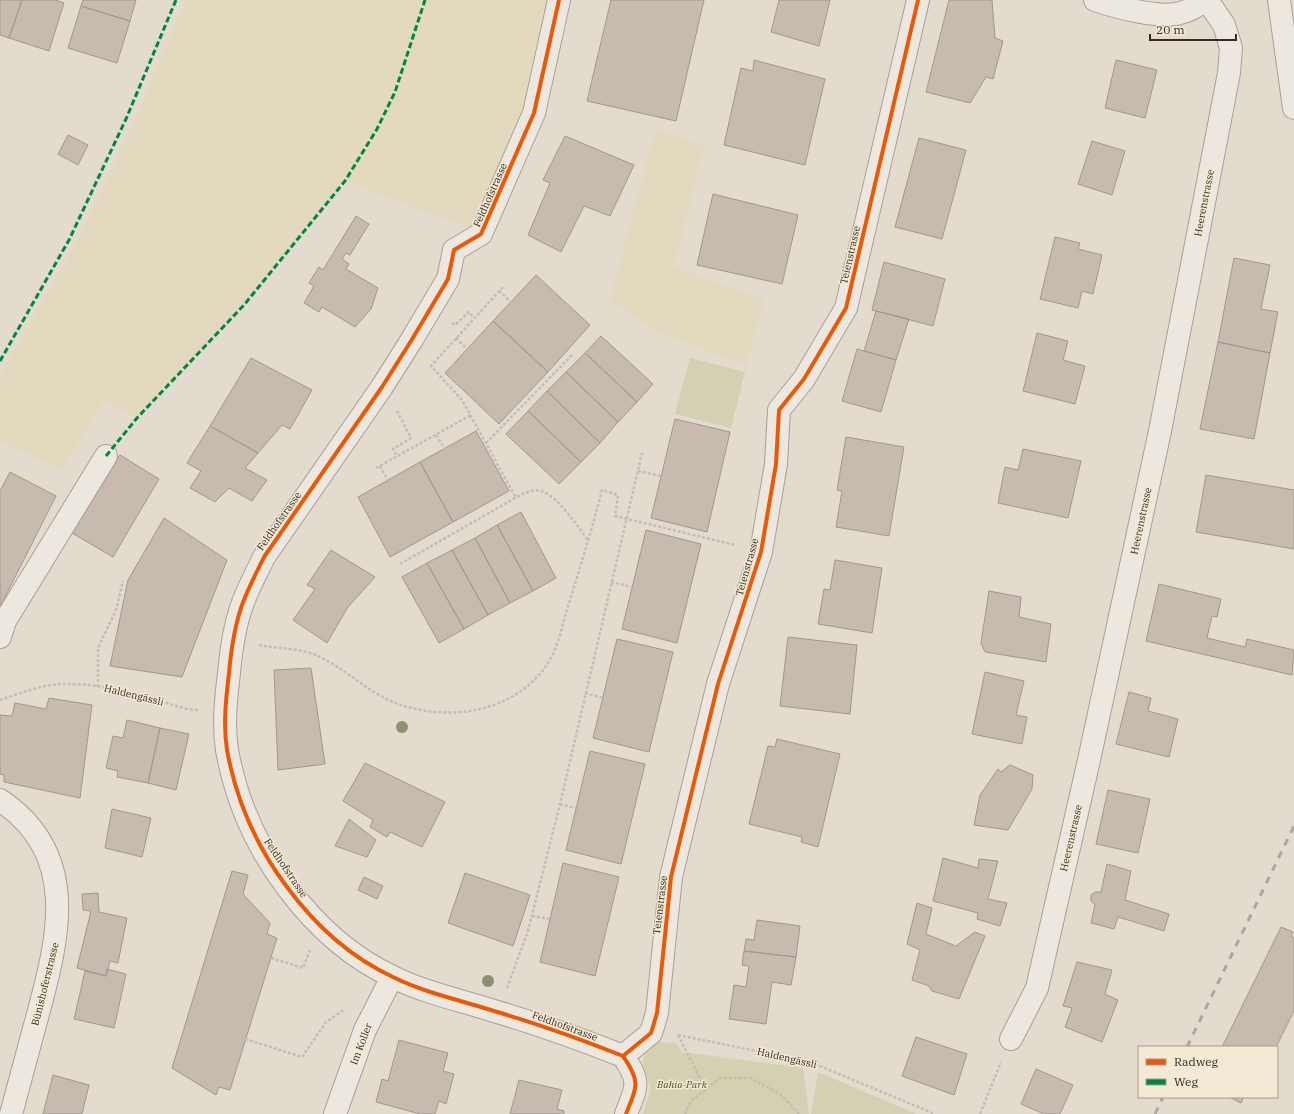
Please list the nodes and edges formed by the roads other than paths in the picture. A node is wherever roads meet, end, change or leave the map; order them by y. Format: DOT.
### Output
graph roads {
  1 [pos="559,0"];
  2 [pos="918,0"];
  3 [pos="1095,0"];
  4 [pos="1206,0"];
  5 [pos="1279,0"];
  6 [pos="1294,108"];
  7 [pos="106,456"];
  8 [pos="0,637"];
  9 [pos="0,800"];
  10 [pos="392,977"];
  11 [pos="1011,1039"];
  12 [pos="623,1056"];
  13 [pos="11,1114"];
  14 [pos="335,1114"];
  15 [pos="626,1114"];
  1 -- 10 [label="street, Feldhofstrasse"];
  2 -- 12 [label="street, Teienstrasse"];
  3 -- 4 [label="street"];
  4 -- 11 [label="street, Heerenstrasse"];
  5 -- 6 [label="street"];
  7 -- 8 [label="street"];
  9 -- 13 [label="street, Bünishoferstrasse"];
  10 -- 12 [label="street, Feldhofstrasse"];
  10 -- 14 [label="street, Im Koller"];
  12 -- 15 [label="street"];
}
